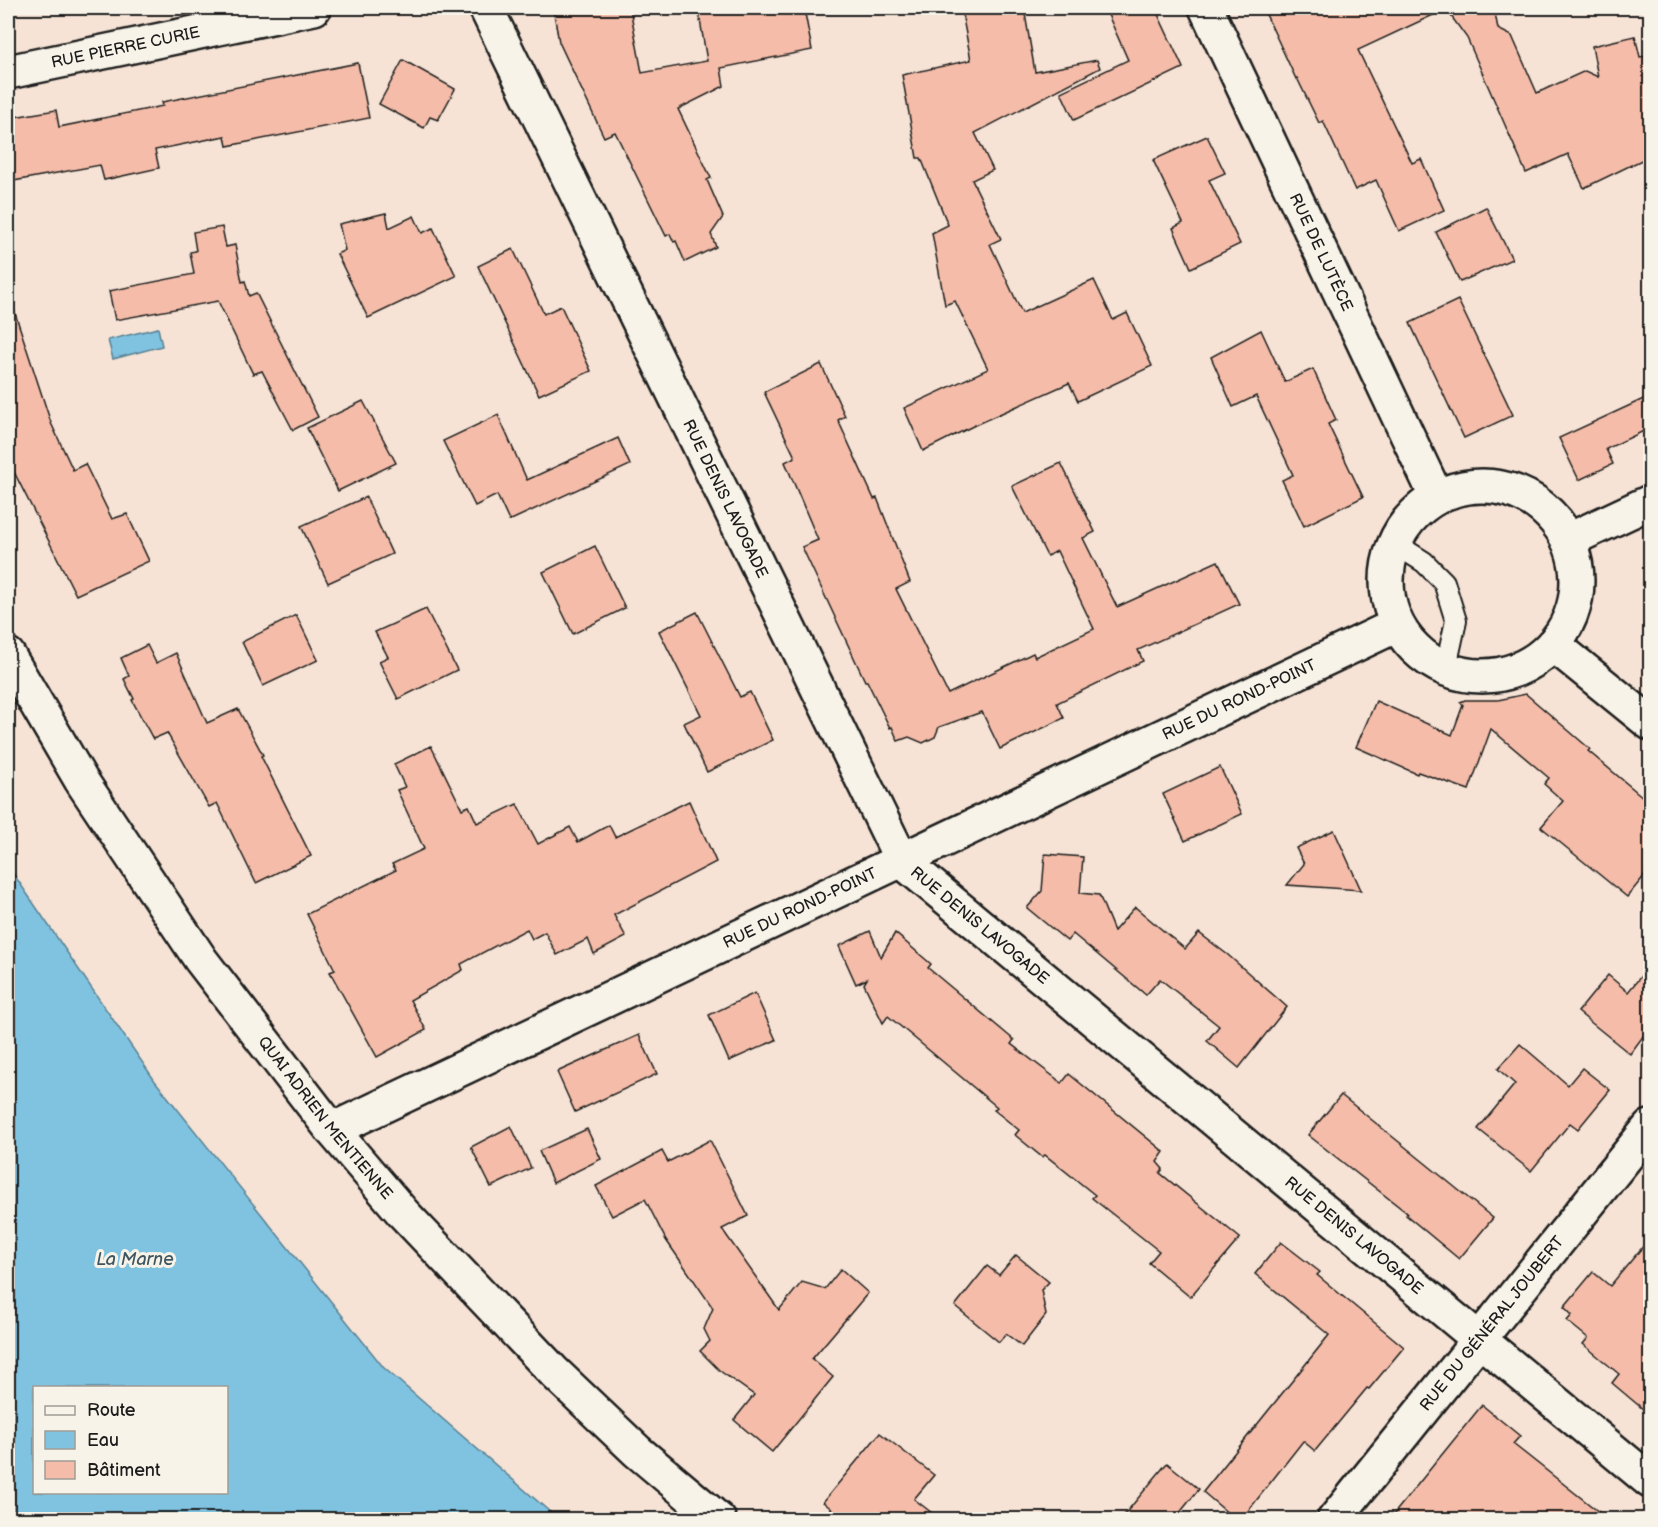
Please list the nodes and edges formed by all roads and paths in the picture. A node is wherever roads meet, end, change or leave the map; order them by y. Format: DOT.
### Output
graph roads {
  1 [pos="314,8"];
  2 [pos="486,8"];
  3 [pos="1206,8"];
  4 [pos="8,72"];
  5 [pos="1436,496"];
  6 [pos="1650,502"];
  7 [pos="1569,540"];
  8 [pos="1405,550"];
  9 [pos="1397,625"];
  10 [pos="1554,645"];
  11 [pos="1449,653"];
  12 [pos="8,655"];
  13 [pos="1650,723"];
  14 [pos="902,861"];
  15 [pos="1650,1127"];
  16 [pos="332,1130"];
  17 [pos="1478,1339"];
  18 [pos="1650,1481"];
  19 [pos="719,1520"];
  20 [pos="1334,1520"];
  1 -- 4 [label="street, RUE PIERRE CURIE"];
  2 -- 14 [label="street, RUE DENIS LAVOGADE"];
  3 -- 5 [label="street, RUE DE LUTÈCE"];
  5 -- 7 [label="street"];
  5 -- 9 [label="street"];
  6 -- 7 [label="street"];
  7 -- 10 [label="street"];
  8 -- 11 [label="lane"];
  9 -- 10 [label="street"];
  9 -- 14 [label="street, RUE DU ROND-POINT"];
  10 -- 13 [label="street"];
  12 -- 16 [label="street, QUAI ADRIEN MENTIENNE"];
  14 -- 16 [label="street, RUE DU ROND-POINT"];
  14 -- 17 [label="street, RUE DENIS LAVOGADE"];
  15 -- 17 [label="street, RUE DU GÉNÉRAL JOUBERT"];
  16 -- 19 [label="street, QUAI ADRIEN MENTIENNE"];
  17 -- 18 [label="street, RUE DENIS LAVOGADE"];
  17 -- 20 [label="street, RUE DU GÉNÉRAL JOUBERT"];
}
